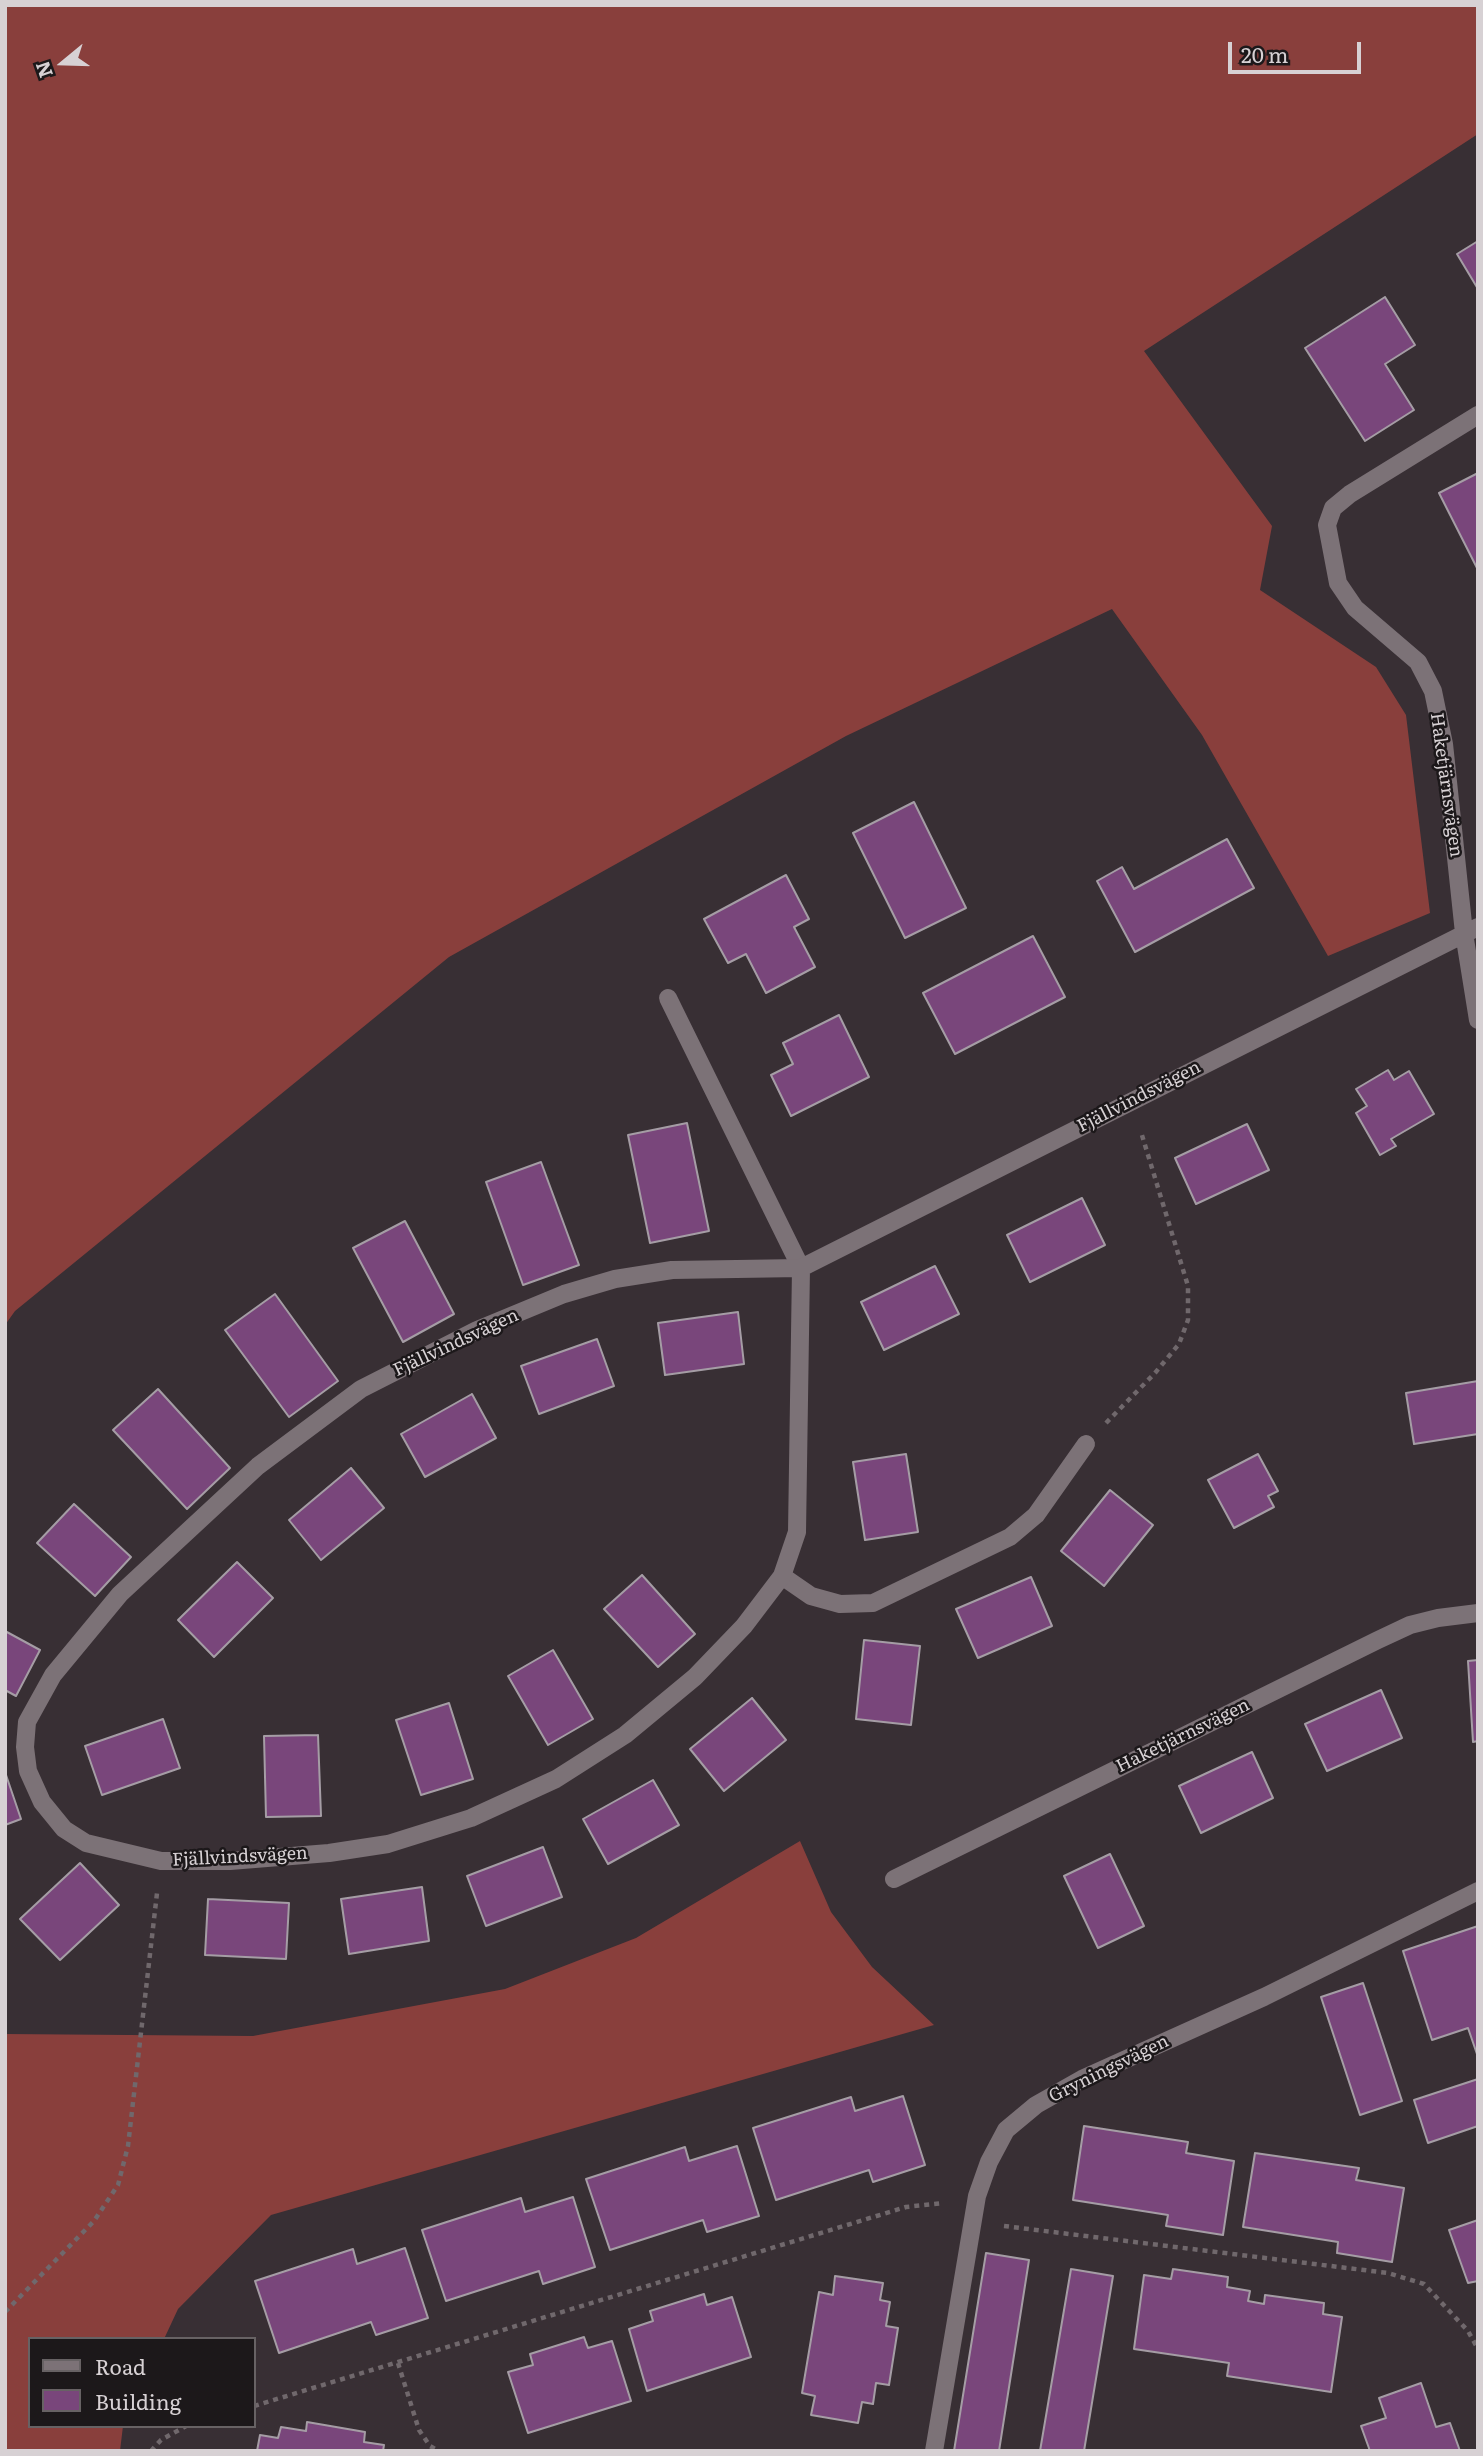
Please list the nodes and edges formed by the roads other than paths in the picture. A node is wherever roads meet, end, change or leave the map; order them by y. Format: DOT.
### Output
graph roads {
  1 [pos="1478,415"];
  2 [pos="1471,930"];
  3 [pos="668,998"];
  4 [pos="1478,1020"];
  5 [pos="801,1268"];
  6 [pos="1086,1444"];
  7 [pos="782,1576"];
  8 [pos="1478,1613"];
  9 [pos="894,1879"];
  10 [pos="1478,1891"];
  11 [pos="934,2451"];
  1 -- 2 [label="street, Haketjärnsvägen"];
  2 -- 4 [label="street, Haketjärnsvägen"];
  2 -- 5 [label="street, Fjällvindsvägen"];
  3 -- 5 [label="street"];
  5 -- 7 [label="street, Fjällvindsvägen"];
  5 -- 7 [label="street, Fjällvindsvägen"];
  6 -- 7 [label="street"];
  8 -- 9 [label="street, Haketjärnsvägen"];
  10 -- 11 [label="street, Gryningsvägen"];
}
